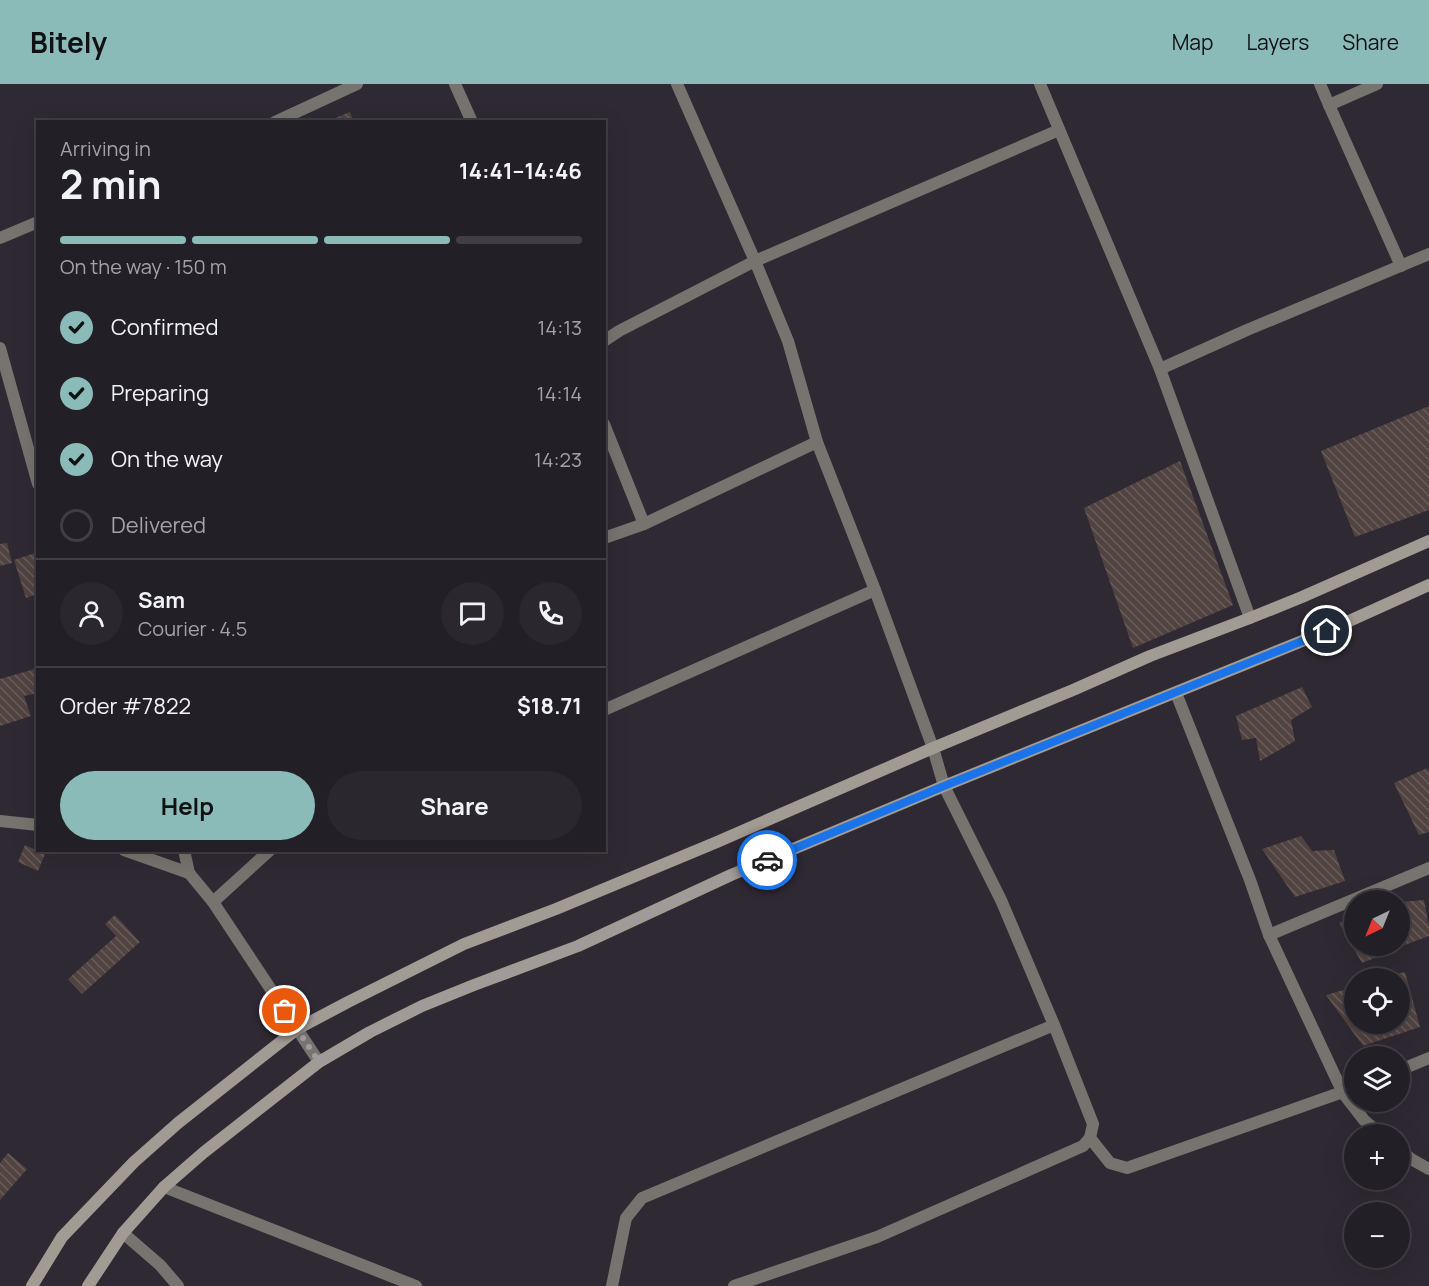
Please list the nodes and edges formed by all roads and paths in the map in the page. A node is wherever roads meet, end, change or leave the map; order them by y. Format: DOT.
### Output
graph roads {
  1 [pos="357,84"];
  2 [pos="455,84"];
  3 [pos="677,84"];
  4 [pos="1040,84"];
  5 [pos="1320,84"];
  6 [pos="1377,84"];
  7 [pos="1329,105"];
  8 [pos="279,120"];
  9 [pos="471,120"];
  10 [pos="1059,130"];
  11 [pos="36,223"];
  12 [pos="0,238"];
  13 [pos="1429,254"];
  14 [pos="755,261"];
  15 [pos="1401,266"];
  16 [pos="606,340"];
  17 [pos="0,348"];
  18 [pos="1160,369"];
  19 [pos="606,429"];
  20 [pos="817,442"];
  21 [pos="36,477"];
  22 [pos="644,524"];
  23 [pos="606,537"];
  24 [pos="1429,540"];
  25 [pos="1428,588"];
  26 [pos="875,590"];
  27 [pos="1250,618"];
  28 [pos="1176,693"];
  29 [pos="606,709"];
  30 [pos="933,748"];
  31 [pos="944,786"];
  32 [pos="0,821"];
  33 [pos="36,825"];
  34 [pos="130,852"];
  35 [pos="184,852"];
  36 [pos="268,852"];
  37 [pos="1429,868"];
  38 [pos="189,873"];
  39 [pos="213,902"];
  40 [pos="1269,935"];
  41 [pos="1054,1026"];
  42 [pos="297,1029"];
  43 [pos="1429,1058"];
  44 [pos="319,1062"];
  45 [pos="1410,1066"];
  46 [pos="1344,1080"];
  47 [pos="1344,1092"];
  48 [pos="1360,1112"];
  49 [pos="1369,1124"];
  50 [pos="1090,1138"];
  51 [pos="1410,1158"];
  52 [pos="1429,1169"];
  53 [pos="164,1187"];
  54 [pos="123,1233"];
  55 [pos="32,1286"];
  56 [pos="88,1286"];
  57 [pos="178,1286"];
  58 [pos="416,1286"];
  59 [pos="614,1286"];
  60 [pos="734,1286"];
  1 -- 8 [label="street"];
  2 -- 9 [label="street"];
  3 -- 14 [label="street"];
  4 -- 10 [label="street"];
  5 -- 7 [label="street"];
  6 -- 7 [label="street"];
  7 -- 15 [label="street"];
  10 -- 14 [label="street"];
  10 -- 18 [label="street"];
  11 -- 12 [label="street"];
  13 -- 15 [label="street"];
  14 -- 16 [label="street"];
  14 -- 20 [label="street"];
  15 -- 18 [label="street"];
  17 -- 21 [label="street"];
  18 -- 27 [label="street"];
  19 -- 22 [label="street"];
  20 -- 22 [label="street"];
  20 -- 26 [label="street"];
  22 -- 23 [label="street"];
  24 -- 27 [label="main road"];
  25 -- 28 [label="main road"];
  26 -- 29 [label="street"];
  26 -- 30 [label="street"];
  27 -- 30 [label="main road"];
  28 -- 31 [label="main road"];
  28 -- 40 [label="street"];
  30 -- 31 [label="street"];
  30 -- 42 [label="main road"];
  31 -- 41 [label="street"];
  31 -- 44 [label="main road"];
  32 -- 33 [label="street"];
  34 -- 38 [label="street"];
  35 -- 38 [label="street"];
  36 -- 39 [label="street"];
  37 -- 40 [label="street"];
  38 -- 39 [label="street"];
  39 -- 42 [label="street"];
  40 -- 46 [label="street"];
  41 -- 50 [label="street"];
  41 -- 59 [label="street"];
  42 -- 44 [label="street"];
  42 -- 55 [label="main road"];
  43 -- 45 [label="street"];
  44 -- 53 [label="main road"];
  47 -- 50 [label="street"];
  48 -- 49 [label="street"];
  50 -- 60 [label="street"];
  51 -- 52 [label="street"];
  53 -- 54 [label="main road"];
  53 -- 58 [label="street"];
  54 -- 56 [label="main road"];
  54 -- 57 [label="street"];
}
